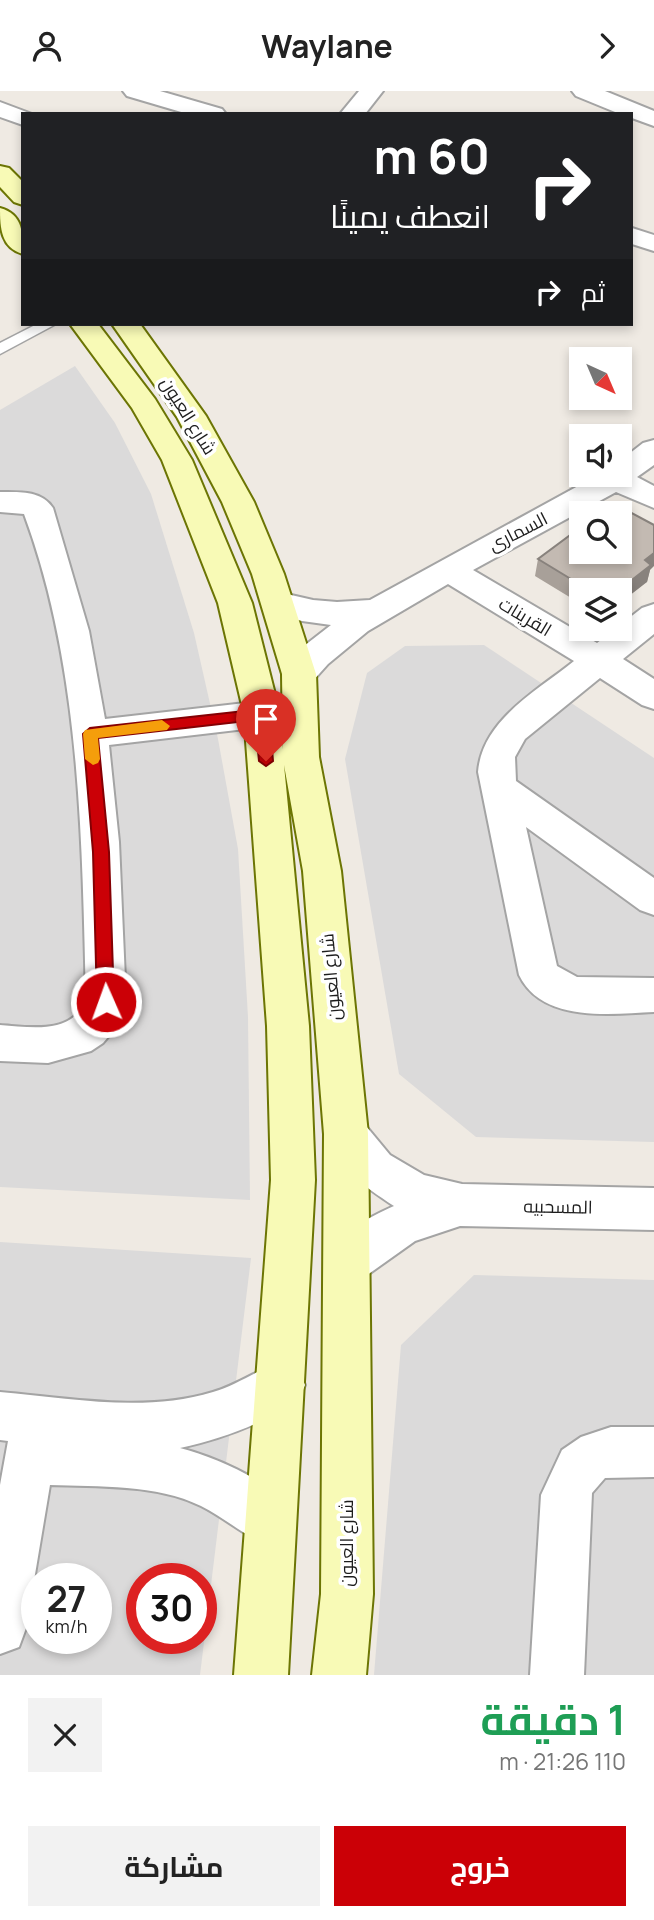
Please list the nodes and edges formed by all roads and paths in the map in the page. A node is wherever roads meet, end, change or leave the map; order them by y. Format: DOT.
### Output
graph roads {
  1 [pos="135,91"];
  2 [pos="371,91"];
  3 [pos="584,91"];
  4 [pos="0,109"];
  5 [pos="207,112"];
  6 [pos="354,112"];
  7 [pos="21,117"];
  8 [pos="654,119"];
  9 [pos="0,173"];
  10 [pos="21,195"];
  11 [pos="0,216"];
  12 [pos="633,236"];
  13 [pos="21,243"];
  14 [pos="654,243"];
  15 [pos="44,326"];
  16 [pos="86,326"];
  17 [pos="127,326"];
  18 [pos="0,349"];
  19 [pos="654,450"];
  20 [pos="632,466"];
  21 [pos="600,487"];
  22 [pos="631,487"];
  23 [pos="654,498"];
  24 [pos="0,502"];
  25 [pos="450,571"];
  26 [pos="278,603"];
  27 [pos="379,610"];
  28 [pos="654,616"];
  29 [pos="602,660"];
  30 [pos="299,674"];
  31 [pos="654,696"];
  32 [pos="262,714"];
  33 [pos="90,734"];
  34 [pos="499,787"];
  35 [pos="654,899"];
  36 [pos="654,995"];
  37 [pos="0,1044"];
  38 [pos="346,1134"];
  39 [pos="461,1205"];
  40 [pos="654,1209"];
  41 [pos="347,1262"];
  42 [pos="281,1385"];
  43 [pos="22,1432"];
  44 [pos="139,1445"];
  45 [pos="654,1452"];
  46 [pos="271,1522"];
  47 [pos="0,1628"];
  48 [pos="261,1675"];
  49 [pos="339,1675"];
  50 [pos="557,1675"];
  1 -- 5 [label="street"];
  2 -- 6 [label="street"];
  3 -- 8 [label="street"];
  4 -- 7 [label="street"];
  9 -- 10 [label="street"];
  11 -- 13 [label="street"];
  12 -- 14 [label="street"];
  15 -- 18 [label="lane"];
  16 -- 32 [label="street, شارع العيون"];
  17 -- 26 [label="street, شارع العيون"];
  19 -- 20 [label="street, السمارى"];
  21 -- 25 [label="street, السمارى"];
  22 -- 23 [label="street"];
  24 -- 33 [label="street"];
  25 -- 27 [label="street, السمارى"];
  25 -- 29 [label="street, القرينات"];
  26 -- 27 [label="street, السمارى"];
  26 -- 30 [label="street, شارع العيون"];
  27 -- 30 [label="street, السمارى"];
  28 -- 29 [label="street"];
  29 -- 31 [label="street, القرينات"];
  29 -- 34 [label="street"];
  30 -- 38 [label="street, شارع العيون"];
  32 -- 33 [label="street"];
  32 -- 42 [label="street, شارع العيون"];
  33 -- 37 [label="street"];
  34 -- 35 [label="street"];
  34 -- 36 [label="street"];
  38 -- 39 [label="street, المسحبيه"];
  38 -- 41 [label="street, شارع العيون"];
  39 -- 40 [label="street, المسحبيه"];
  39 -- 41 [label="street, المسحبيه"];
  41 -- 49 [label="street, شارع العيون"];
  42 -- 44 [label="street"];
  42 -- 46 [label="street, شارع العيون"];
  43 -- 44 [label="street"];
  43 -- 47 [label="street"];
  44 -- 46 [label="street"];
  45 -- 50 [label="street"];
  46 -- 48 [label="street, شارع العيون"];
}
